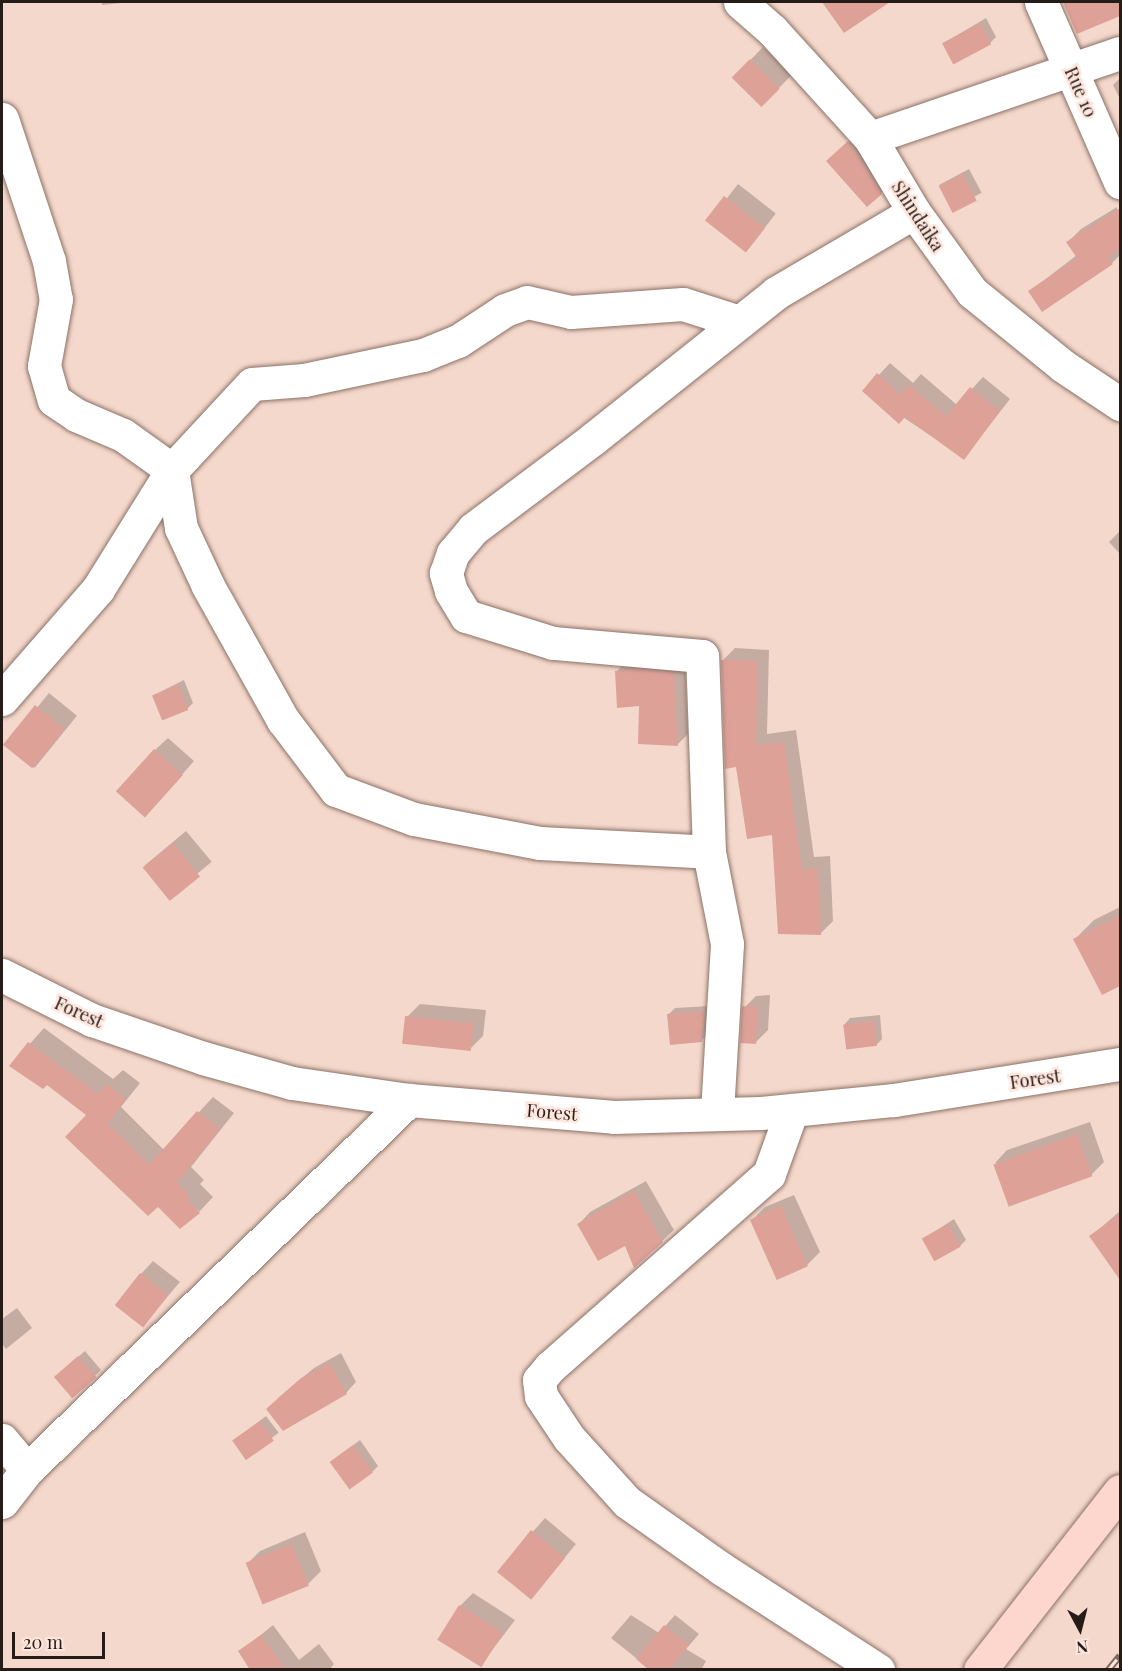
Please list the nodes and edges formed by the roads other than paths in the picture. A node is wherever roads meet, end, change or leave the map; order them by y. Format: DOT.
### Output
graph roads {
  1 [pos="740,2"];
  2 [pos="1041,2"];
  3 [pos="1120,53"];
  4 [pos="1071,70"];
  5 [pos="2,120"];
  6 [pos="870,138"];
  7 [pos="1120,182"];
  8 [pos="914,212"];
  9 [pos="739,322"];
  10 [pos="1120,404"];
  11 [pos="172,470"];
  12 [pos="2,699"];
  13 [pos="709,852"];
  14 [pos="2,975"];
  15 [pos="1120,1064"];
  16 [pos="409,1100"];
  17 [pos="792,1110"];
  18 [pos="717,1114"];
  19 [pos="2,1440"];
  20 [pos="27,1470"];
  21 [pos="1120,1491"];
  22 [pos="2,1502"];
  23 [pos="878,1670"];
  24 [pos="981,1670"];
  1 -- 6 [label="street, Shindaika"];
  2 -- 4 [label="street, Rue 10"];
  3 -- 4 [label="street"];
  4 -- 6 [label="street"];
  4 -- 7 [label="street, Rue 10"];
  5 -- 11 [label="street"];
  6 -- 8 [label="street, Shindaika"];
  8 -- 9 [label="street"];
  8 -- 10 [label="street, Shindaika"];
  9 -- 11 [label="street"];
  9 -- 13 [label="street"];
  11 -- 12 [label="street"];
  11 -- 13 [label="street"];
  13 -- 18 [label="street"];
  14 -- 16 [label="street, Forest"];
  15 -- 17 [label="street, Forest"];
  16 -- 18 [label="street, Forest"];
  16 -- 20 [label="street"];
  17 -- 18 [label="street, Forest"];
  17 -- 23 [label="street"];
  19 -- 20 [label="street"];
  20 -- 22 [label="street"];
  21 -- 24 [label="main road"];
}
